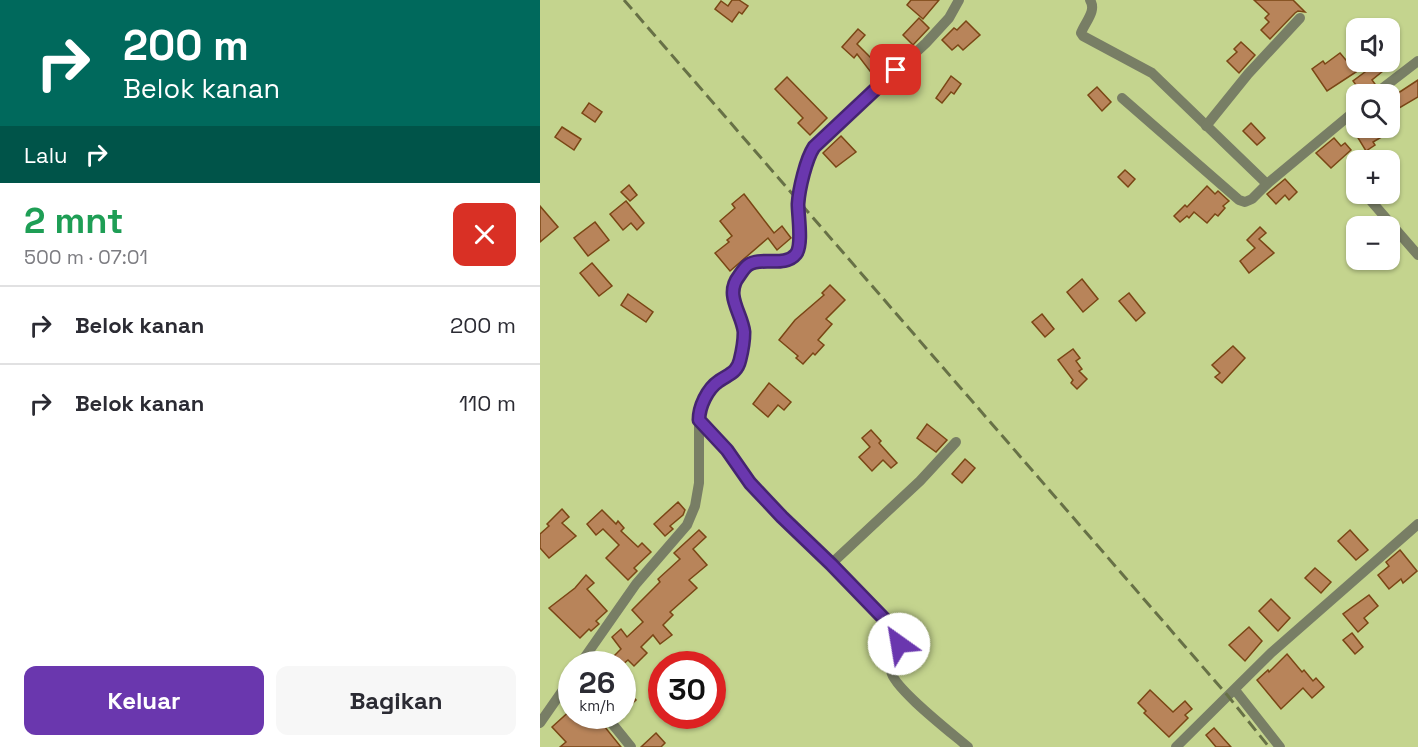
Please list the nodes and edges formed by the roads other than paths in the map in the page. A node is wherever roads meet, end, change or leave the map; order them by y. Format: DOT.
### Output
graph roads {
  1 [pos="959,0"];
  2 [pos="1090,0"];
  3 [pos="1300,18"];
  4 [pos="1418,61"];
  5 [pos="1388,84"];
  6 [pos="1122,98"];
  7 [pos="1346,118"];
  8 [pos="1206,126"];
  9 [pos="1267,184"];
  10 [pos="1374,204"];
  11 [pos="1418,255"];
  12 [pos="699,420"];
  13 [pos="956,442"];
  14 [pos="1418,524"];
  15 [pos="831,564"];
  16 [pos="589,651"];
  17 [pos="1235,690"];
  18 [pos="558,697"];
  19 [pos="540,723"];
  20 [pos="616,729"];
  21 [pos="631,747"];
  22 [pos="968,747"];
  23 [pos="1176,747"];
  24 [pos="1280,747"];
  1 -- 12 [label="street"];
  2 -- 8 [label="street"];
  3 -- 8 [label="street"];
  4 -- 5 [label="street"];
  6 -- 9 [label="street"];
  7 -- 9 [label="street"];
  8 -- 9 [label="street"];
  10 -- 11 [label="street"];
  12 -- 15 [label="street"];
  12 -- 16 [label="street"];
  13 -- 15 [label="street"];
  14 -- 17 [label="street"];
  15 -- 22 [label="street"];
  17 -- 23 [label="street"];
  17 -- 24 [label="street"];
  18 -- 19 [label="street"];
  20 -- 21 [label="street"];
}
